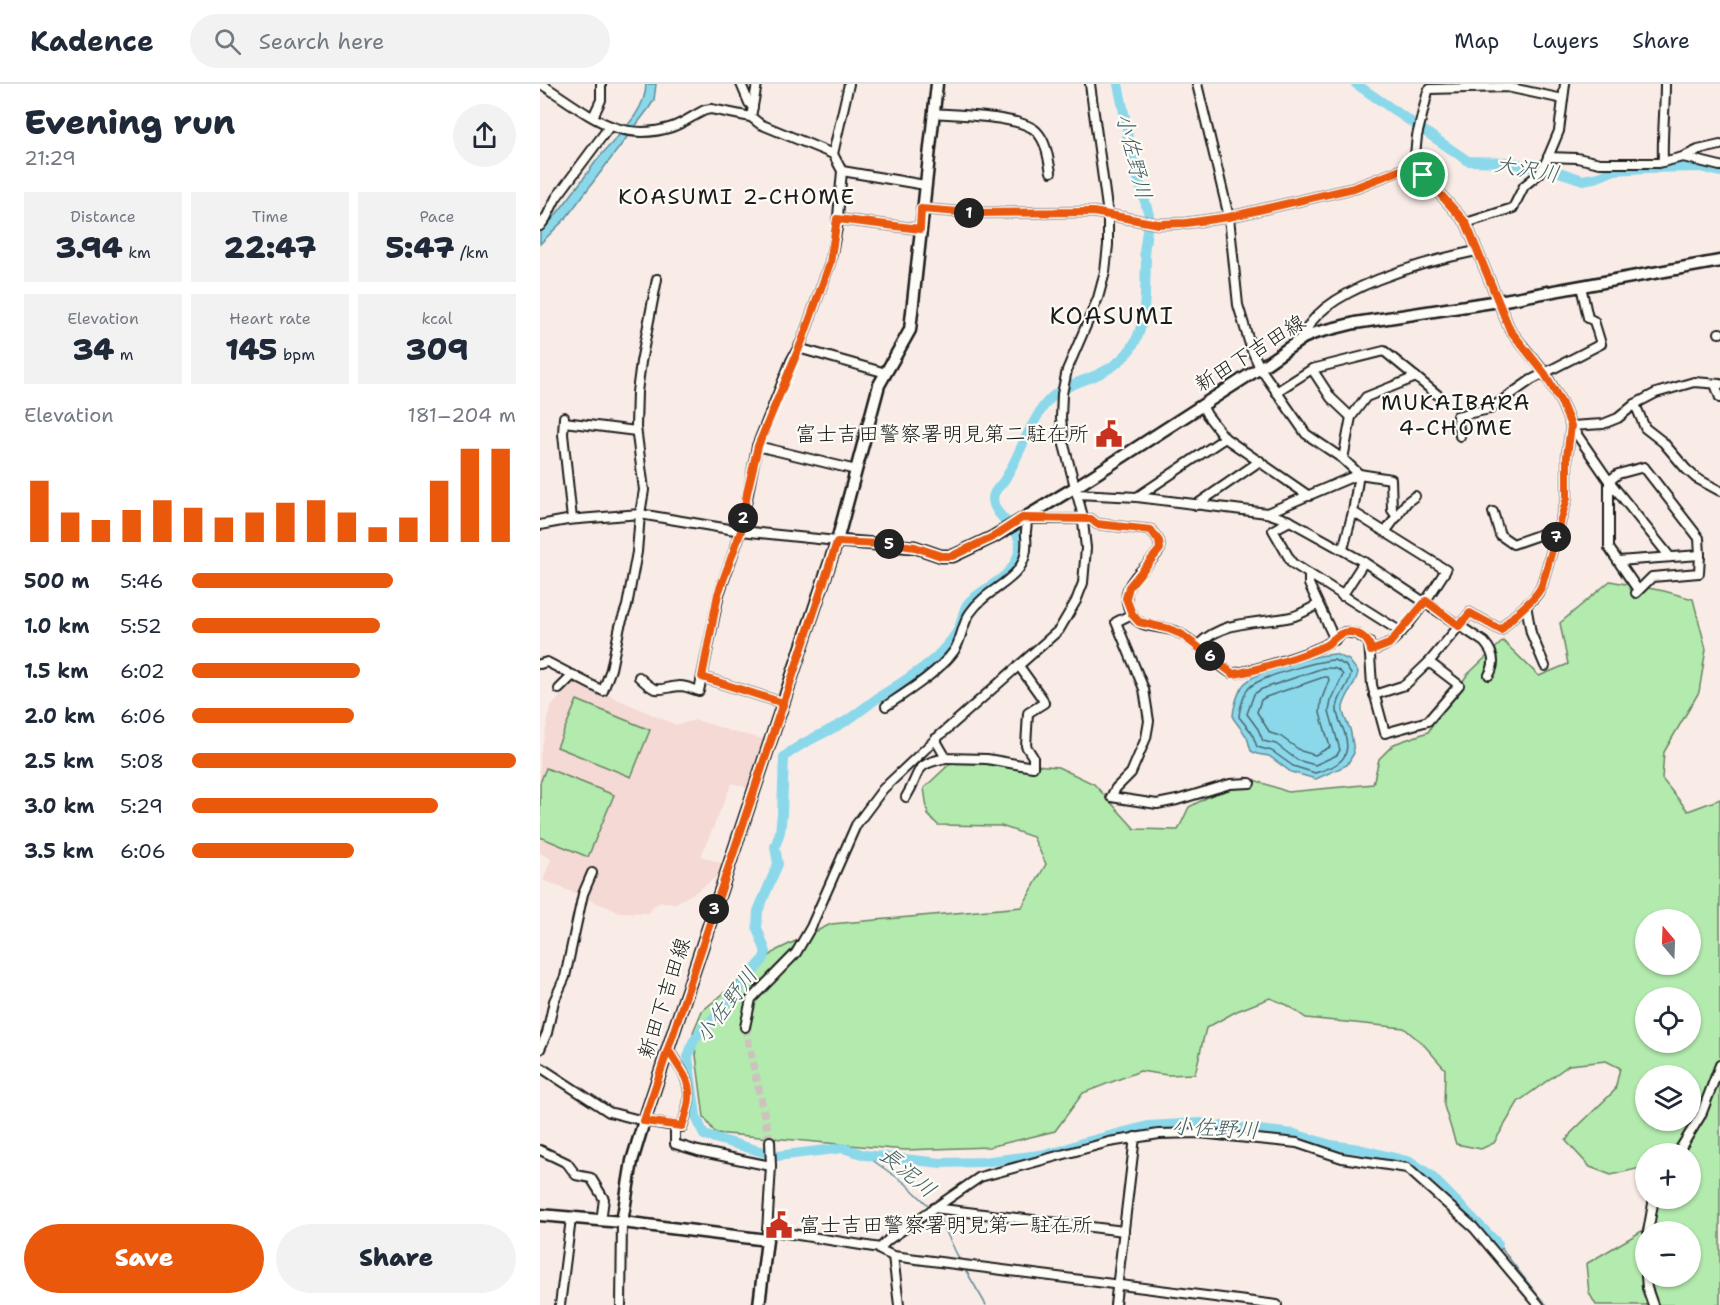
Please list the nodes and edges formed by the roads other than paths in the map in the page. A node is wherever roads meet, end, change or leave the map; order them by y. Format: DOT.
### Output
graph roads {
  1 [pos="541,84"];
  2 [pos="601,84"];
  3 [pos="741,84"];
  4 [pos="757,84"];
  5 [pos="849,84"];
  6 [pos="937,84"];
  7 [pos="1090,84"];
  8 [pos="1197,84"];
  9 [pos="1565,84"];
  10 [pos="1665,84"];
  11 [pos="1478,86"];
  12 [pos="1563,99"];
  13 [pos="753,107"];
  14 [pos="933,113"];
  15 [pos="593,117"];
  16 [pos="751,117"];
  17 [pos="609,127"];
  18 [pos="1720,145"];
  19 [pos="833,154"];
  20 [pos="1683,157"];
  21 [pos="1547,160"];
  22 [pos="1663,161"];
  23 [pos="1414,165"];
  24 [pos="1720,166"];
  25 [pos="842,171"];
  26 [pos="1051,172"];
  27 [pos="925,184"];
  28 [pos="921,209"];
  29 [pos="1108,215"];
  30 [pos="1229,217"];
  31 [pos="837,219"];
  32 [pos="1466,223"];
  33 [pos="540,226"];
  34 [pos="920,229"];
  35 [pos="1476,251"];
  36 [pos="1720,261"];
  37 [pos="657,279"];
  38 [pos="1581,286"];
  39 [pos="1499,301"];
  40 [pos="1303,338"];
  41 [pos="798,348"];
  42 [pos="1260,368"];
  43 [pos="1312,369"];
  44 [pos="886,373"];
  45 [pos="1545,374"];
  46 [pos="1416,377"];
  47 [pos="1718,384"];
  48 [pos="1276,392"];
  49 [pos="1439,396"];
  50 [pos="1720,398"];
  51 [pos="1635,404"];
  52 [pos="1202,405"];
  53 [pos="1352,417"];
  54 [pos="1571,426"];
  55 [pos="636,431"];
  56 [pos="1460,436"];
  57 [pos="1225,438"];
  58 [pos="758,446"];
  59 [pos="1343,459"];
  60 [pos="1260,461"];
  61 [pos="856,470"];
  62 [pos="1359,474"];
  63 [pos="1609,481"];
  64 [pos="1720,490"];
  65 [pos="1076,491"];
  66 [pos="1309,496"];
  67 [pos="1415,496"];
  68 [pos="1137,497"];
  69 [pos="1196,505"];
  70 [pos="1353,512"];
  71 [pos="1493,512"];
  72 [pos="1268,513"];
  73 [pos="640,514"];
  74 [pos="1397,517"];
  75 [pos="1024,518"];
  76 [pos="572,519"];
  77 [pos="1290,521"];
  78 [pos="540,525"];
  79 [pos="1558,528"];
  80 [pos="741,531"];
  81 [pos="1386,531"];
  82 [pos="837,542"];
  83 [pos="1343,549"];
  84 [pos="1700,555"];
  85 [pos="1670,557"];
  86 [pos="1618,561"];
  87 [pos="1364,562"];
  88 [pos="1309,574"];
  89 [pos="1342,596"];
  90 [pos="1426,601"];
  91 [pos="1526,604"];
  92 [pos="1317,605"];
  93 [pos="1132,614"];
  94 [pos="1459,626"];
  95 [pos="1401,632"];
  96 [pos="1335,640"];
  97 [pos="1197,645"];
  98 [pos="1371,651"];
  99 [pos="1429,662"];
  100 [pos="540,663"];
  101 [pos="1019,666"];
  102 [pos="1545,666"];
  103 [pos="573,675"];
  104 [pos="1489,675"];
  105 [pos="639,677"];
  106 [pos="702,677"];
  107 [pos="559,689"];
  108 [pos="1374,695"];
  109 [pos="783,703"];
  110 [pos="886,706"];
  111 [pos="935,740"];
  112 [pos="946,758"];
  113 [pos="1250,783"];
  114 [pos="906,797"];
  115 [pos="592,873"];
  116 [pos="745,1027"];
  117 [pos="540,1049"];
  118 [pos="668,1049"];
  119 [pos="1720,1065"];
  120 [pos="540,1067"];
  121 [pos="644,1121"];
  122 [pos="675,1126"];
  123 [pos="1135,1137"];
  124 [pos="1684,1143"];
  125 [pos="770,1145"];
  126 [pos="540,1150"];
  127 [pos="771,1166"];
  128 [pos="934,1208"];
  129 [pos="540,1215"];
  130 [pos="571,1219"];
  131 [pos="601,1221"];
  132 [pos="622,1222"];
  133 [pos="1124,1231"];
  134 [pos="767,1235"];
  135 [pos="880,1248"];
  136 [pos="893,1256"];
  137 [pos="1118,1285"];
  138 [pos="1647,1287"];
  139 [pos="560,1305"];
  140 [pos="621,1305"];
  141 [pos="759,1305"];
  142 [pos="899,1305"];
  143 [pos="1115,1305"];
  144 [pos="1277,1305"];
  145 [pos="1539,1305"];
  146 [pos="1653,1305"];
  1 -- 15 [label="street"];
  2 -- 15 [label="street"];
  3 -- 13 [label="street"];
  4 -- 13 [label="street"];
  5 -- 19 [label="street"];
  6 -- 14 [label="main road, 新田下吉田線"];
  7 -- 29 [label="street"];
  8 -- 30 [label="street"];
  9 -- 12 [label="street"];
  10 -- 22 [label="street"];
  11 -- 12 [label="street"];
  11 -- 23 [label="street"];
  12 -- 21 [label="street"];
  13 -- 16 [label="street"];
  14 -- 26 [label="street"];
  14 -- 27 [label="main road, 新田下吉田線"];
  15 -- 17 [label="street"];
  16 -- 17 [label="street"];
  16 -- 19 [label="street"];
  17 -- 33 [label="street"];
  18 -- 20 [label="street"];
  19 -- 25 [label="street"];
  20 -- 22 [label="street"];
  20 -- 24 [label="street"];
  21 -- 22 [label="street"];
  21 -- 32 [label="street"];
  23 -- 30 [label="street"];
  23 -- 32 [label="street"];
  25 -- 27 [label="street"];
  25 -- 31 [label="street"];
  27 -- 28 [label="main road, 新田下吉田線"];
  28 -- 29 [label="street"];
  28 -- 34 [label="main road, 新田下吉田線"];
  29 -- 30 [label="street"];
  29 -- 65 [label="street"];
  30 -- 42 [label="street"];
  31 -- 34 [label="street"];
  31 -- 41 [label="street"];
  32 -- 35 [label="street"];
  34 -- 44 [label="main road, 新田下吉田線"];
  35 -- 39 [label="street"];
  35 -- 40 [label="street"];
  36 -- 38 [label="main road, 新田下吉田線"];
  37 -- 55 [label="street"];
  38 -- 39 [label="main road, 新田下吉田線"];
  38 -- 45 [label="street"];
  39 -- 40 [label="main road, 新田下吉田線"];
  39 -- 45 [label="street"];
  40 -- 42 [label="main road, 新田下吉田線"];
  41 -- 44 [label="street"];
  41 -- 58 [label="street"];
  42 -- 48 [label="street"];
  42 -- 52 [label="main road, 新田下吉田線"];
  43 -- 46 [label="street"];
  43 -- 48 [label="street"];
  43 -- 53 [label="street"];
  44 -- 61 [label="main road, 新田下吉田線"];
  45 -- 54 [label="street"];
  45 -- 56 [label="street"];
  46 -- 49 [label="street"];
  46 -- 53 [label="street"];
  47 -- 50 [label="street"];
  47 -- 51 [label="street"];
  48 -- 59 [label="street"];
  51 -- 54 [label="street"];
  51 -- 64 [label="street"];
  52 -- 57 [label="street"];
  52 -- 65 [label="main road, 新田下吉田線"];
  53 -- 59 [label="street"];
  54 -- 63 [label="street"];
  54 -- 79 [label="street"];
  55 -- 73 [label="street"];
  55 -- 76 [label="street"];
  57 -- 60 [label="street"];
  57 -- 68 [label="street"];
  58 -- 61 [label="street"];
  58 -- 80 [label="street"];
  59 -- 62 [label="street"];
  60 -- 66 [label="street"];
  60 -- 69 [label="street"];
  61 -- 82 [label="main road, 新田下吉田線"];
  62 -- 66 [label="street"];
  62 -- 70 [label="street"];
  62 -- 74 [label="street"];
  63 -- 84 [label="street"];
  63 -- 85 [label="street"];
  63 -- 86 [label="street"];
  65 -- 68 [label="street"];
  65 -- 75 [label="main road, 新田下吉田線"];
  65 -- 101 [label="street, bridge"];
  66 -- 72 [label="street"];
  67 -- 74 [label="street"];
  68 -- 69 [label="street"];
  69 -- 72 [label="street"];
  70 -- 81 [label="street"];
  70 -- 83 [label="street"];
  71 -- 79 [label="street"];
  72 -- 77 [label="street"];
  73 -- 76 [label="street"];
  73 -- 80 [label="street"];
  73 -- 103 [label="street"];
  74 -- 81 [label="street"];
  75 -- 82 [label="main road, 新田下吉田線"];
  75 -- 93 [label="street"];
  75 -- 110 [label="street"];
  76 -- 78 [label="street"];
  77 -- 83 [label="street"];
  77 -- 88 [label="street"];
  79 -- 91 [label="street"];
  80 -- 82 [label="street"];
  80 -- 106 [label="street"];
  81 -- 90 [label="street"];
  82 -- 109 [label="main road, 新田下吉田線"];
  83 -- 87 [label="street"];
  84 -- 85 [label="street"];
  84 -- 86 [label="street"];
  85 -- 86 [label="street"];
  87 -- 89 [label="street"];
  87 -- 90 [label="street"];
  88 -- 89 [label="street"];
  88 -- 92 [label="street"];
  89 -- 95 [label="street"];
  90 -- 94 [label="street"];
  90 -- 95 [label="street"];
  91 -- 94 [label="street"];
  91 -- 102 [label="street"];
  92 -- 96 [label="street"];
  92 -- 97 [label="street"];
  93 -- 97 [label="street"];
  93 -- 113 [label="street"];
  94 -- 99 [label="street"];
  94 -- 104 [label="street"];
  95 -- 98 [label="street"];
  96 -- 97 [label="street"];
  96 -- 98 [label="street"];
  98 -- 108 [label="street"];
  99 -- 108 [label="street"];
  99 -- 108 [label="street"];
  100 -- 103 [label="street"];
  101 -- 111 [label="street"];
  101 -- 112 [label="street"];
  103 -- 107 [label="street"];
  105 -- 106 [label="street"];
  106 -- 109 [label="street"];
  109 -- 118 [label="main road, 新田下吉田線"];
  111 -- 112 [label="street"];
  111 -- 116 [label="street"];
  112 -- 114 [label="street"];
  115 -- 117 [label="street"];
  118 -- 121 [label="main road, 新田下吉田線"];
  118 -- 122 [label="street"];
  119 -- 124 [label="street"];
  120 -- 121 [label="street"];
  121 -- 122 [label="street"];
  121 -- 132 [label="main road, 新田下吉田線"];
  122 -- 127 [label="street"];
  123 -- 128 [label="street"];
  123 -- 133 [label="street"];
  123 -- 145 [label="street"];
  125 -- 127 [label="street"];
  126 -- 131 [label="street"];
  127 -- 134 [label="street"];
  128 -- 133 [label="street"];
  128 -- 135 [label="street"];
  129 -- 130 [label="main road"];
  130 -- 131 [label="main road"];
  130 -- 139 [label="street"];
  131 -- 132 [label="main road"];
  132 -- 134 [label="main road"];
  132 -- 140 [label="street"];
  133 -- 137 [label="street"];
  134 -- 135 [label="street"];
  134 -- 141 [label="main road"];
  135 -- 136 [label="street"];
  136 -- 137 [label="street"];
  136 -- 142 [label="street"];
  137 -- 143 [label="street"];
  137 -- 144 [label="street"];
  138 -- 146 [label="street"];
}
